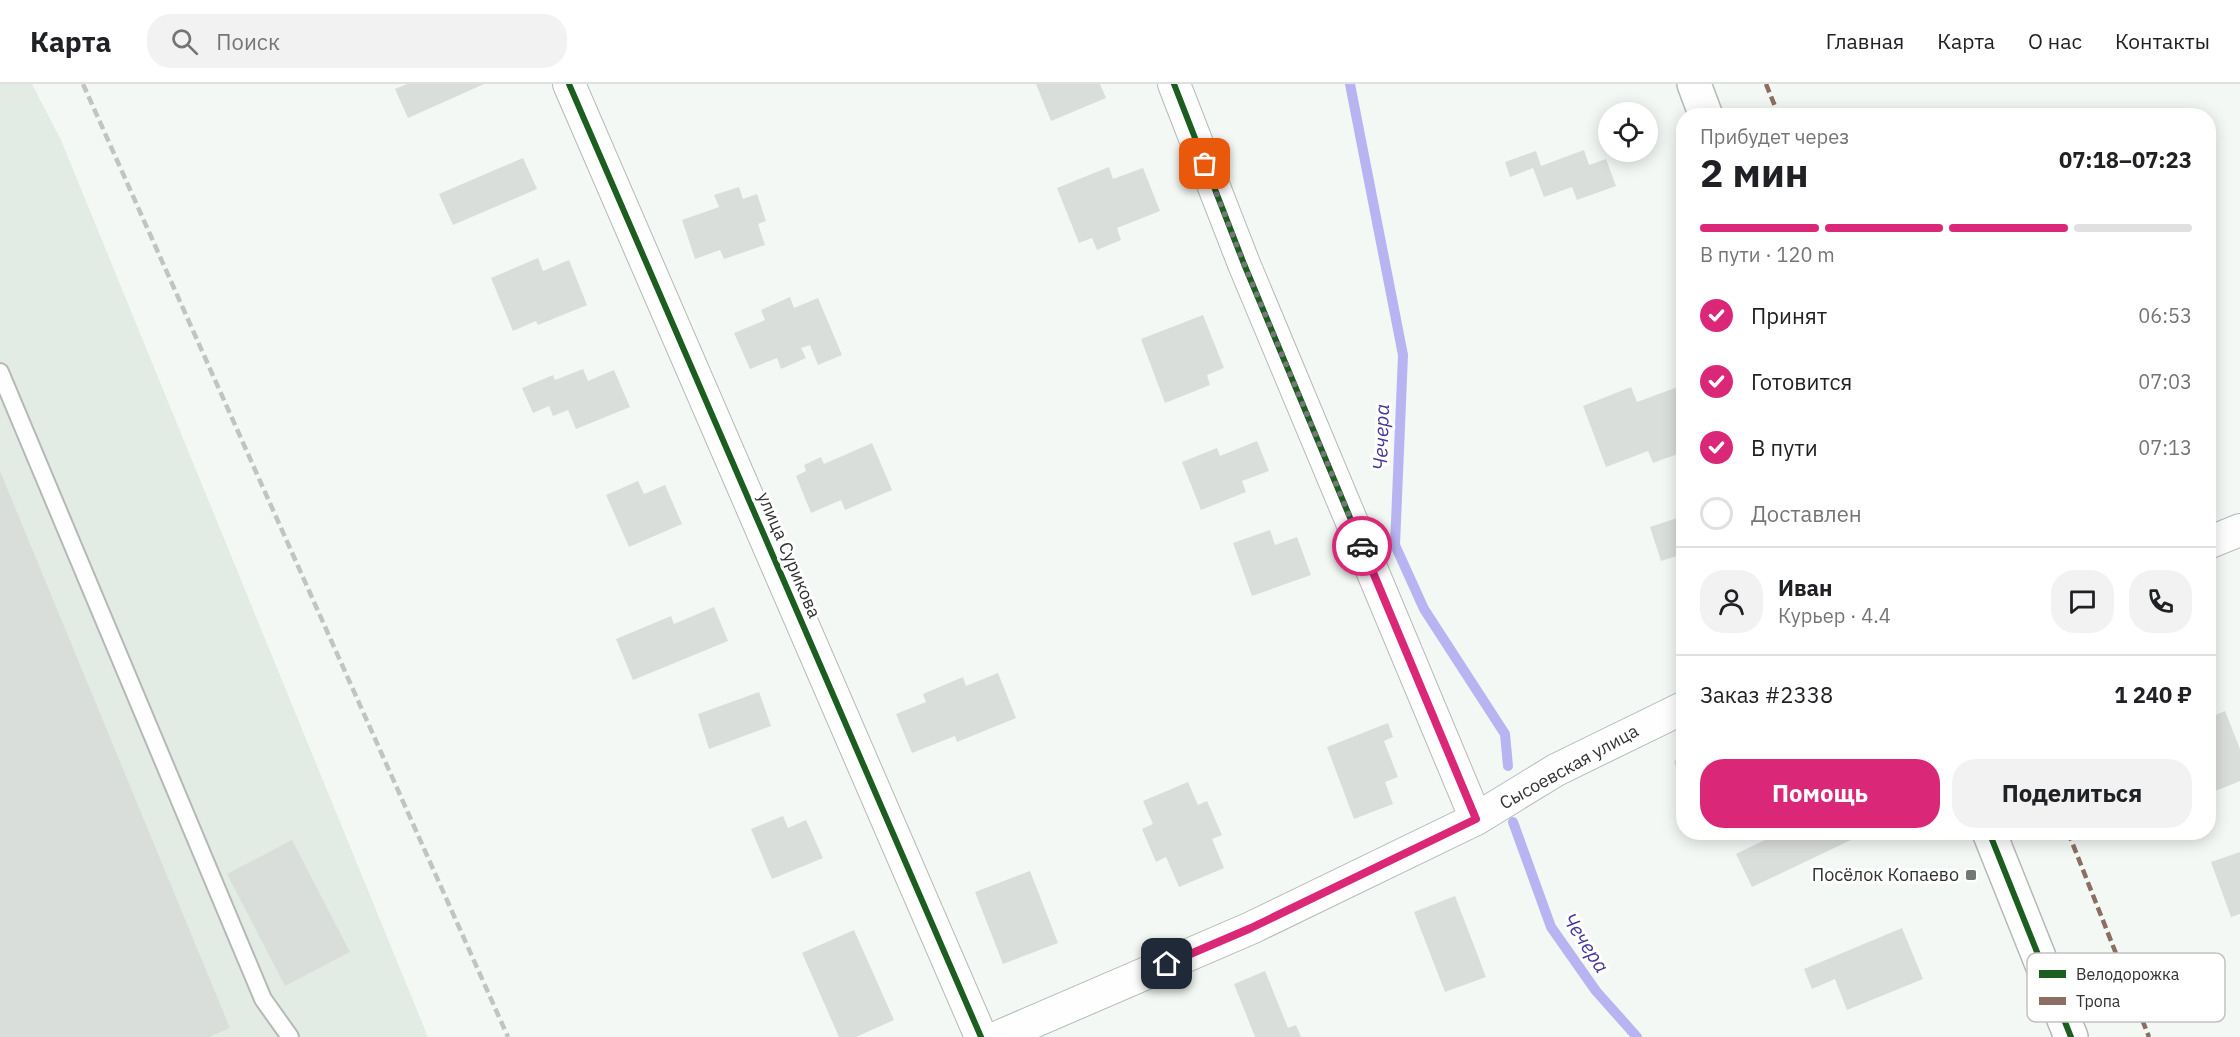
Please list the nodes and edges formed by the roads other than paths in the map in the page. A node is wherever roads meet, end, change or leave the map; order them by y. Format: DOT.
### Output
graph roads {
  1 [pos="569,84"];
  2 [pos="1174,84"];
  3 [pos="1694,84"];
  4 [pos="1703,108"];
  5 [pos="0,372"];
  6 [pos="2240,530"];
  7 [pos="2216,540"];
  8 [pos="1676,711"];
  9 [pos="1476,819"];
  10 [pos="1992,840"];
  11 [pos="2037,953"];
  12 [pos="2065,1022"];
  13 [pos="290,1037"];
  14 [pos="981,1037"];
  15 [pos="998,1037"];
  16 [pos="2071,1037"];
  1 -- 14 [label="street, улица Сурикова"];
  2 -- 9 [label="street"];
  3 -- 4 [label="street"];
  5 -- 13 [label="lane"];
  6 -- 7 [label="street"];
  8 -- 9 [label="street, Сысоевская улица"];
  9 -- 15 [label="street, Сысоевская улица"];
  10 -- 11 [label="street"];
  12 -- 16 [label="street"];
}
